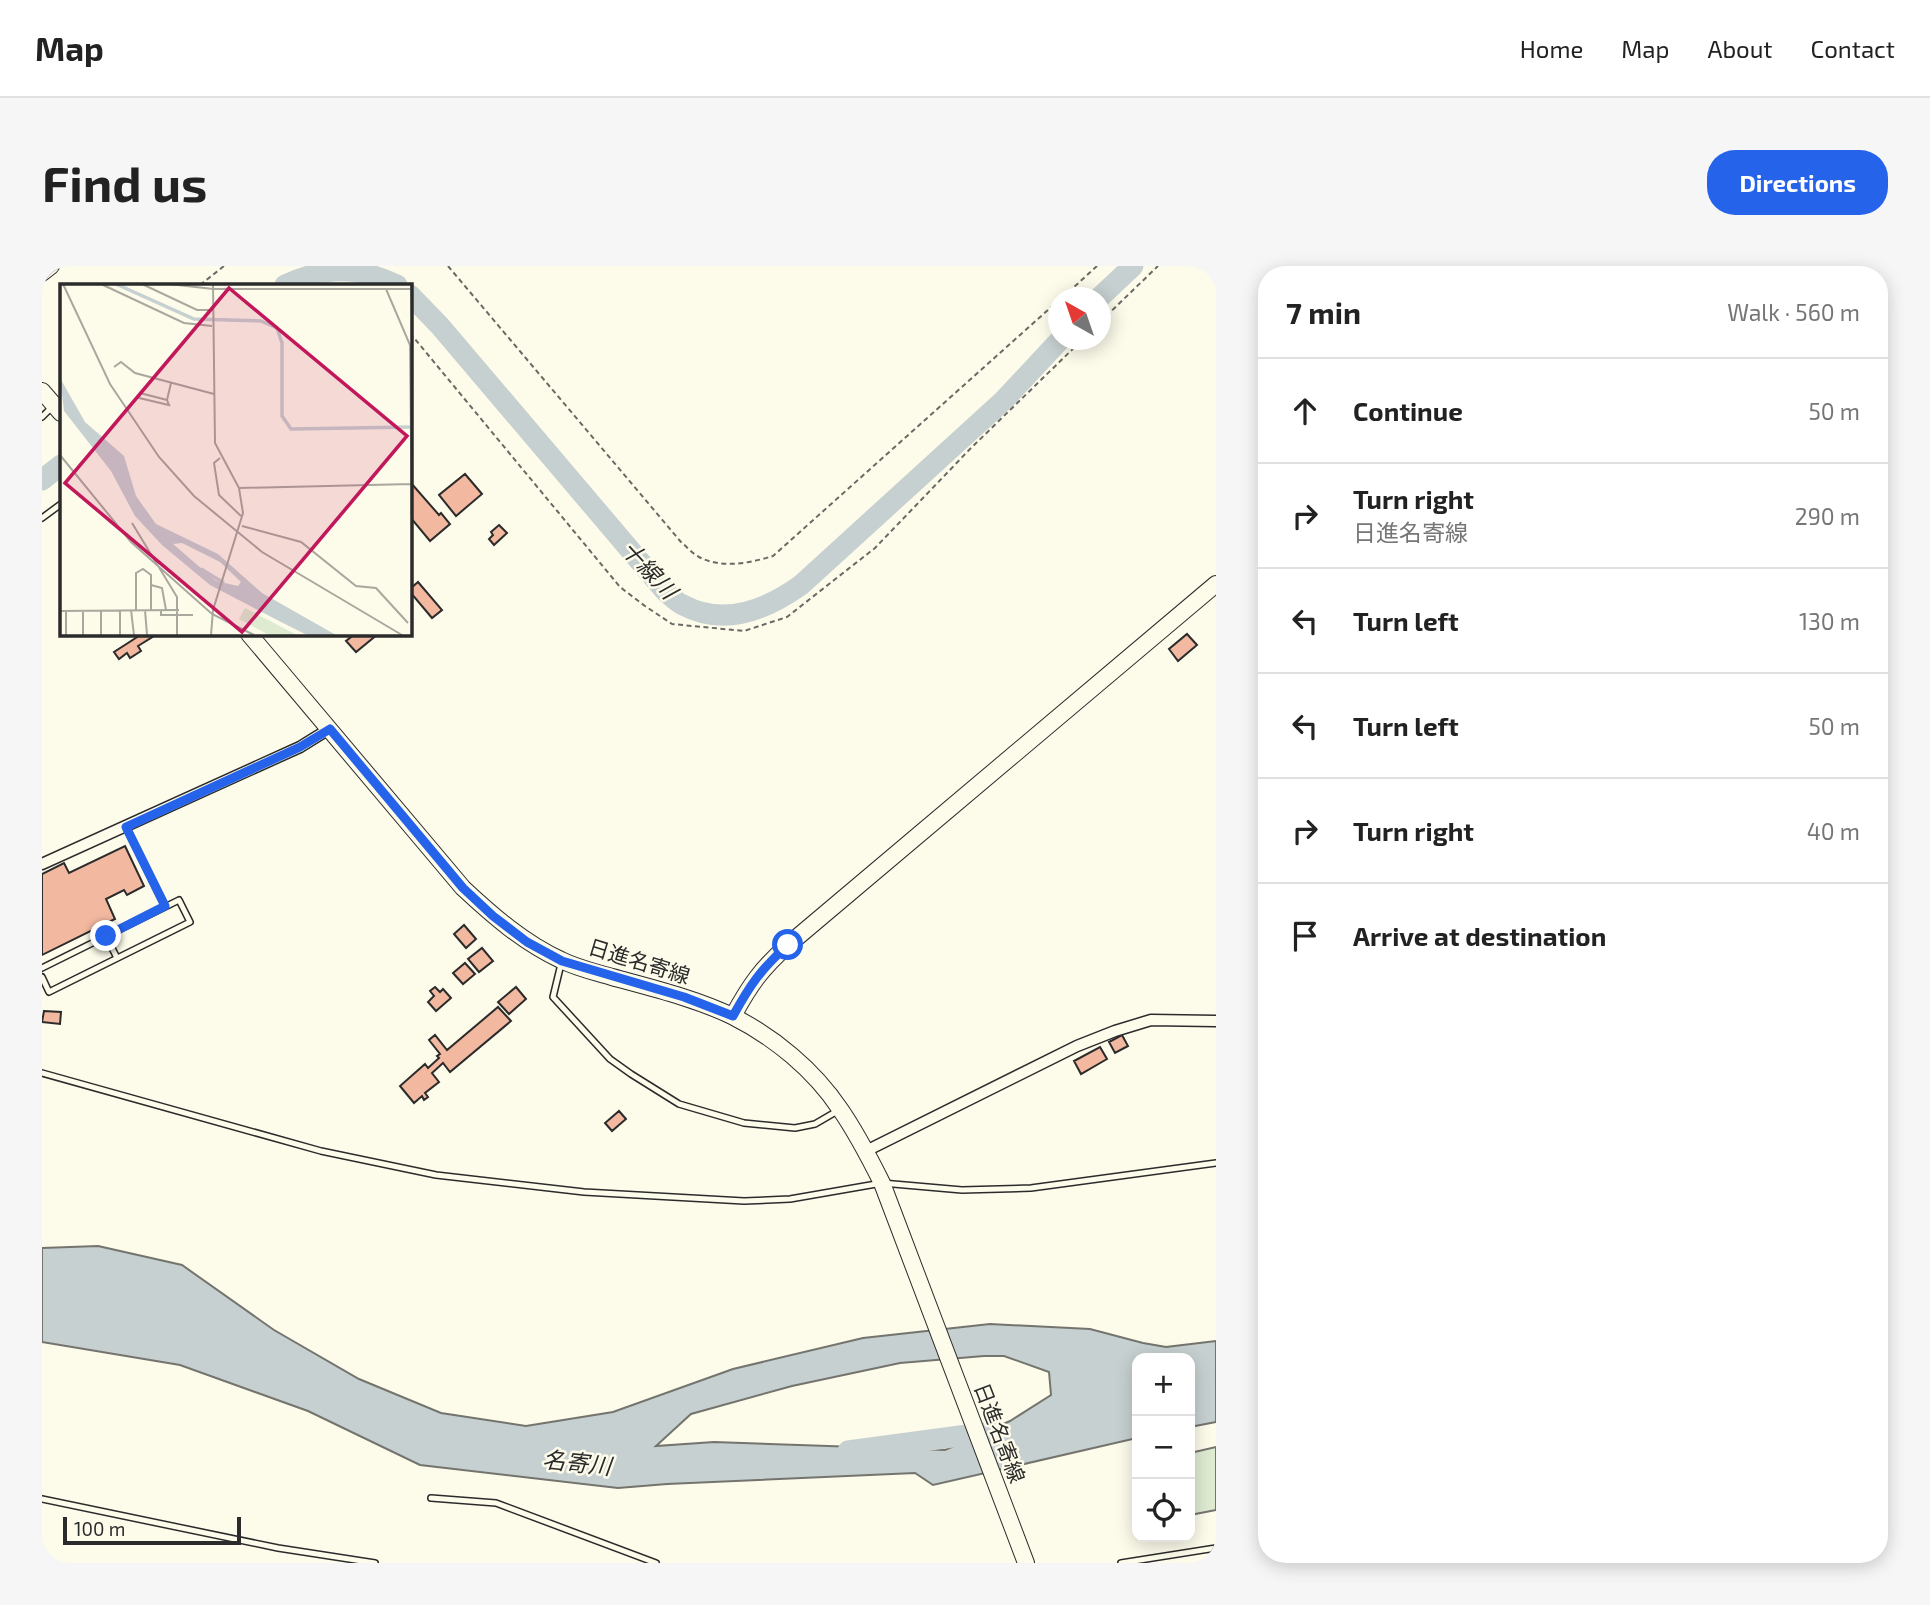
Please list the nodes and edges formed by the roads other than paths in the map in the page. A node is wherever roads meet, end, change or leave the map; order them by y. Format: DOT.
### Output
graph roads {
  1 [pos="51,266"];
  2 [pos="42,273"];
  3 [pos="42,391"];
  4 [pos="58,409"];
  5 [pos="42,417"];
  6 [pos="60,505"];
  7 [pos="42,518"];
  8 [pos="1216,584"];
  9 [pos="250,635"];
  10 [pos="330,729"];
  11 [pos="126,827"];
  12 [pos="42,864"];
  13 [pos="165,906"];
  14 [pos="106,936"];
  15 [pos="117,958"];
  16 [pos="562,961"];
  17 [pos="42,968"];
  18 [pos="42,977"];
  19 [pos="733,1016"];
  20 [pos="1216,1021"];
  21 [pos="42,1073"];
  22 [pos="841,1109"];
  23 [pos="866,1151"];
  24 [pos="1216,1163"];
  25 [pos="882,1183"];
  26 [pos="431,1498"];
  27 [pos="42,1499"];
  28 [pos="1216,1548"];
  29 [pos="375,1563"];
  30 [pos="656,1563"];
  31 [pos="1026,1563"];
  32 [pos="1121,1563"];
  1 -- 2 [label="main road"];
  3 -- 4 [label="main road"];
  4 -- 5 [label="lane"];
  6 -- 7 [label="lane"];
  8 -- 19 [label="main road"];
  9 -- 10 [label="main road, 日進名寄線"];
  10 -- 11 [label="street"];
  10 -- 16 [label="main road, 日進名寄線"];
  11 -- 12 [label="street"];
  11 -- 13 [label="lane"];
  13 -- 14 [label="lane"];
  13 -- 15 [label="lane"];
  14 -- 15 [label="lane"];
  14 -- 17 [label="lane"];
  15 -- 18 [label="lane"];
  16 -- 19 [label="main road, 日進名寄線"];
  16 -- 22 [label="lane"];
  19 -- 22 [label="main road, 日進名寄線"];
  20 -- 23 [label="street"];
  21 -- 25 [label="lane"];
  22 -- 23 [label="main road, 日進名寄線"];
  23 -- 25 [label="main road, 日進名寄線"];
  24 -- 25 [label="lane"];
  25 -- 31 [label="main road, 日進名寄線"];
  26 -- 30 [label="lane"];
  27 -- 29 [label="lane"];
  28 -- 32 [label="lane"];
}
